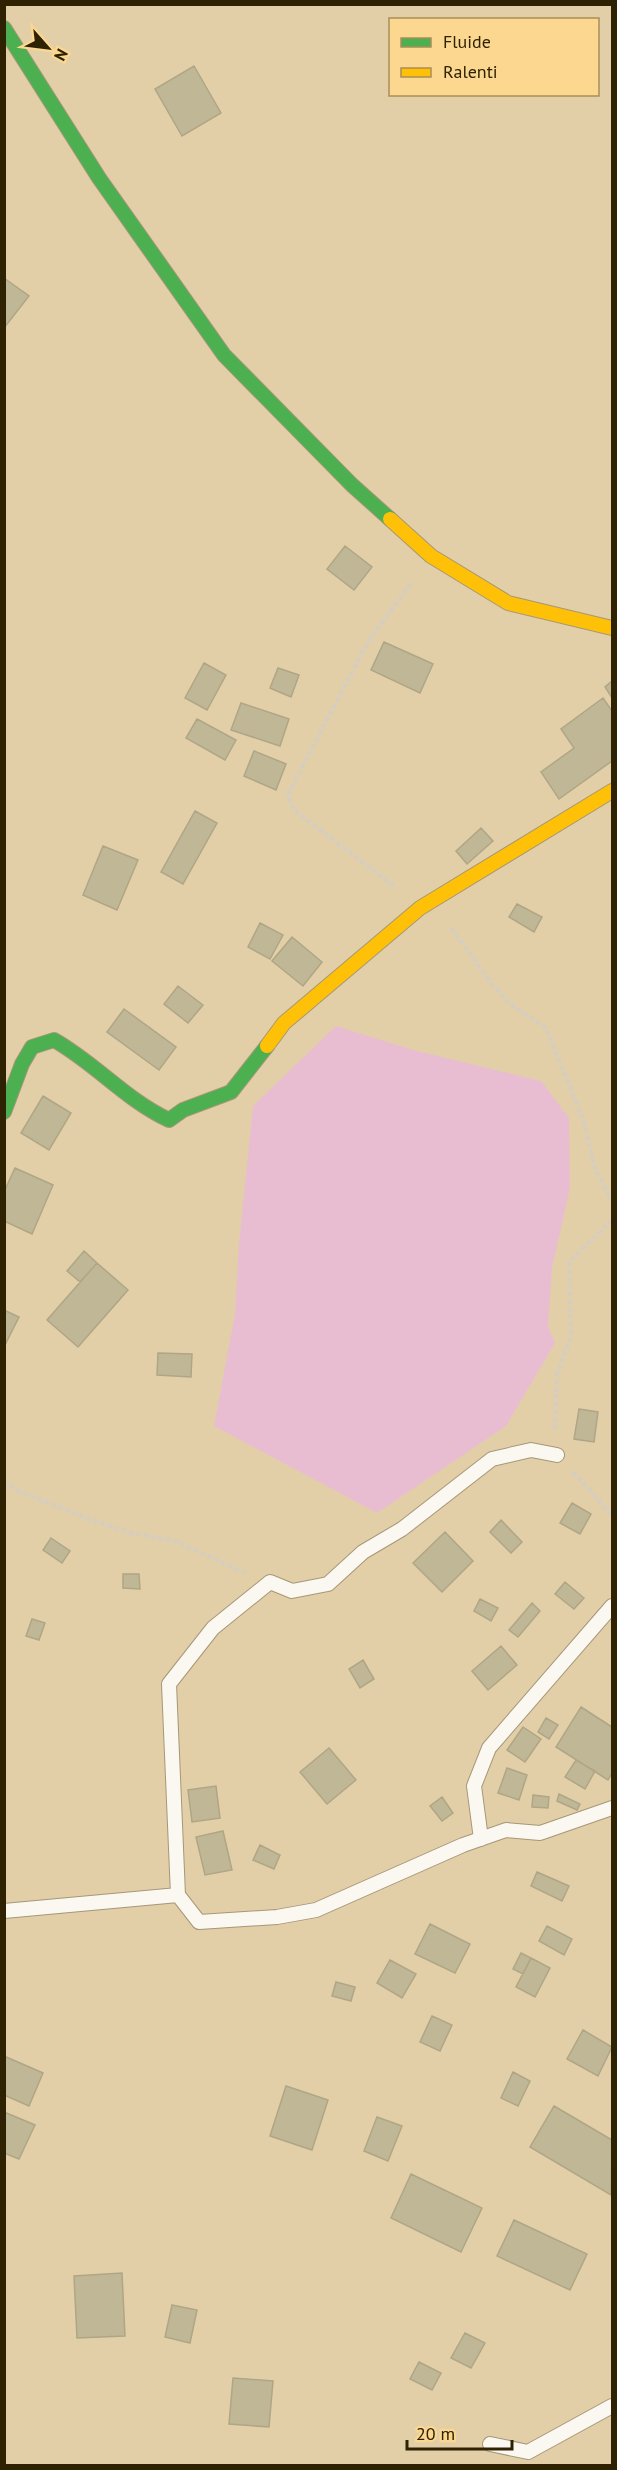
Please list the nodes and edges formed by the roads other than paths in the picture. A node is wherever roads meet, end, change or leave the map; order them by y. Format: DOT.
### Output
graph roads {
  1 [pos="4,28"];
  2 [pos="612,628"];
  3 [pos="612,791"];
  4 [pos="4,1112"];
  5 [pos="557,1455"];
  6 [pos="612,1606"];
  7 [pos="612,1808"];
  8 [pos="481,1839"];
  9 [pos="178,1895"];
  10 [pos="4,1911"];
  11 [pos="612,2406"];
  12 [pos="490,2444"];
  1 -- 2 [label="street"];
  3 -- 4 [label="street"];
  5 -- 9 [label="lane"];
  6 -- 8 [label="lane"];
  7 -- 8 [label="lane"];
  8 -- 9 [label="lane"];
  9 -- 10 [label="lane"];
  11 -- 12 [label="lane"];
}
